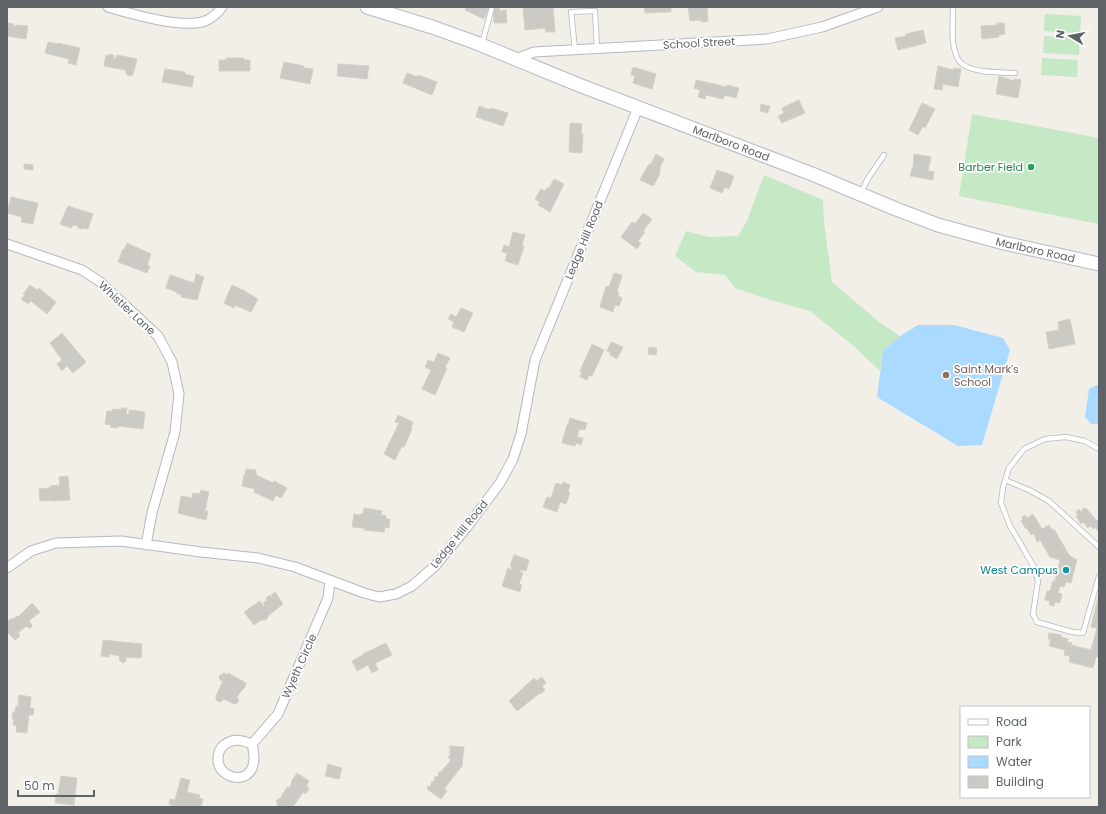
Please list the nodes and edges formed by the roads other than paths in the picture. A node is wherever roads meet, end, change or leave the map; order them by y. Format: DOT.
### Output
graph roads {
  1 [pos="108,7"];
  2 [pos="222,7"];
  3 [pos="367,7"];
  4 [pos="492,7"];
  5 [pos="878,7"];
  6 [pos="953,7"];
  7 [pos="482,45"];
  8 [pos="597,49"];
  9 [pos="575,50"];
  10 [pos="516,59"];
  11 [pos="1015,73"];
  12 [pos="638,108"];
  13 [pos="884,154"];
  14 [pos="861,194"];
  15 [pos="7,244"];
  16 [pos="1099,264"];
  17 [pos="1099,449"];
  18 [pos="1005,480"];
  19 [pos="146,545"];
  20 [pos="1099,547"];
  21 [pos="7,568"];
  22 [pos="1099,576"];
  23 [pos="330,580"];
  24 [pos="252,744"];
  1 -- 2 [label="street"];
  3 -- 7 [label="main road, Marlboro Road"];
  4 -- 7 [label="lane"];
  5 -- 8 [label="street, School Street"];
  6 -- 11 [label="lane"];
  7 -- 10 [label="main road, Marlboro Road"];
  8 -- 9 [label="street, School Street"];
  8 -- 9 [label="lane"];
  9 -- 10 [label="street, School Street"];
  10 -- 12 [label="main road, Marlboro Road"];
  12 -- 14 [label="main road, Marlboro Road"];
  12 -- 23 [label="street, Ledge Hill Road"];
  13 -- 14 [label="lane"];
  14 -- 16 [label="main road, Marlboro Road"];
  15 -- 19 [label="street, Whistler Lane"];
  17 -- 18 [label="lane"];
  18 -- 20 [label="lane"];
  18 -- 22 [label="lane"];
  19 -- 21 [label="street, Ledge Hill Road"];
  19 -- 23 [label="street, Ledge Hill Road"];
  23 -- 24 [label="street, Wyeth Circle"];
  24 -- 24 [label="street"];
}
